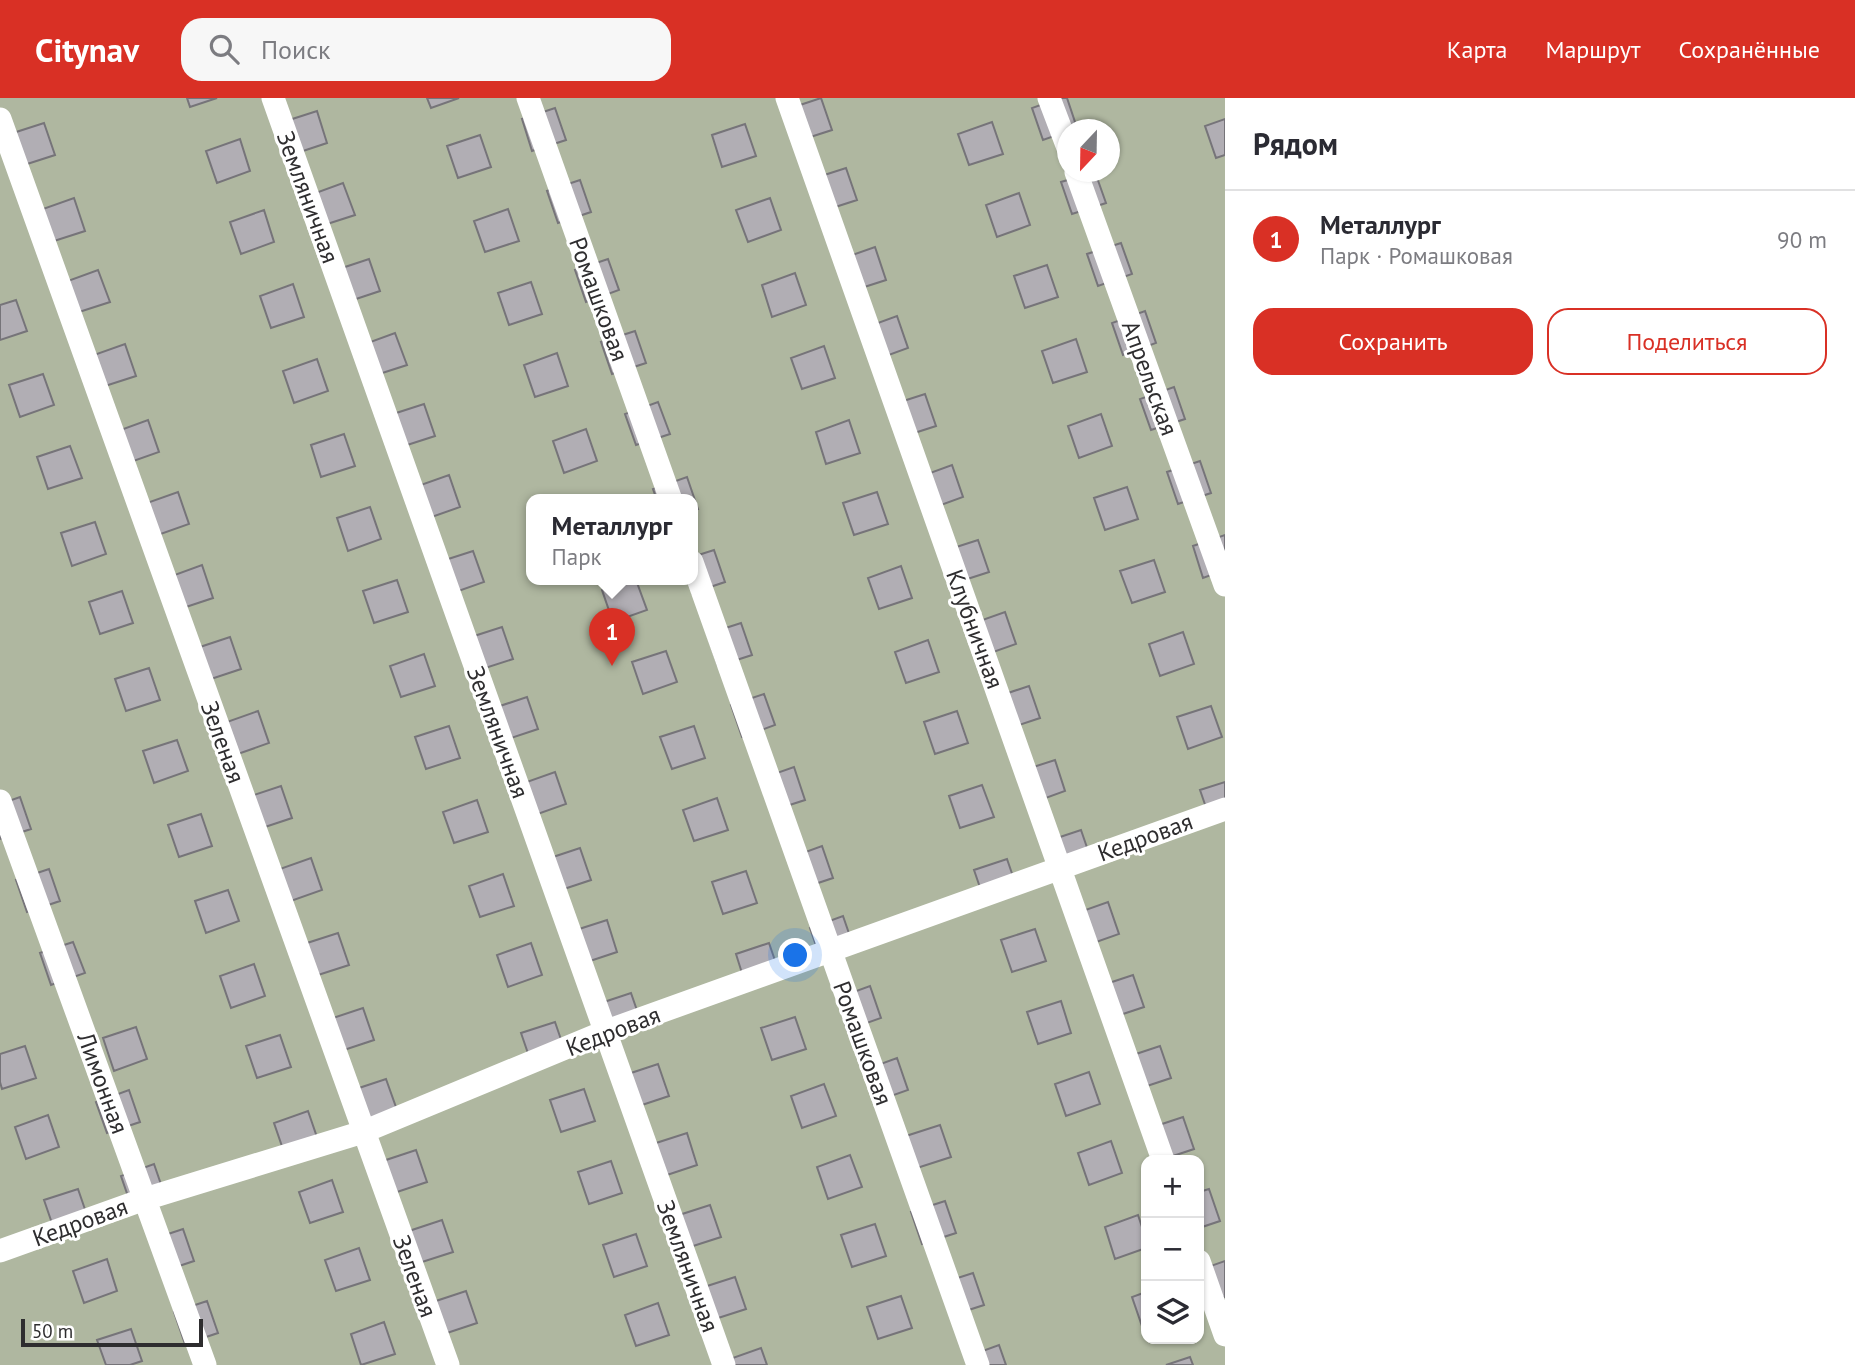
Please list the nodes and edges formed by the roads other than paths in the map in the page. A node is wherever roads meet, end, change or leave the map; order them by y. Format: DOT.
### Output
graph roads {
  1 [pos="273,98"];
  2 [pos="528,98"];
  3 [pos="787,98"];
  4 [pos="1049,98"];
  5 [pos="0,119"];
  6 [pos="1057,119"];
  7 [pos="1080,182"];
  8 [pos="669,494"];
  9 [pos="698,579"];
  10 [pos="1225,584"];
  11 [pos="0,801"];
  12 [pos="1225,809"];
  13 [pos="1060,867"];
  14 [pos="831,951"];
  15 [pos="604,1032"];
  16 [pos="363,1132"];
  17 [pos="1161,1155"];
  18 [pos="145,1199"];
  19 [pos="0,1251"];
  20 [pos="1204,1275"];
  21 [pos="1225,1335"];
  22 [pos="205,1365"];
  23 [pos="448,1365"];
  24 [pos="724,1365"];
  25 [pos="978,1365"];
  1 -- 15 [label="street, Земляничная"];
  2 -- 8 [label="street, Ромашковая"];
  3 -- 13 [label="street, Клубничная"];
  4 -- 6 [label="street"];
  5 -- 16 [label="street, Зеленая"];
  7 -- 10 [label="street, Апрельская"];
  9 -- 14 [label="street, Ромашковая"];
  11 -- 18 [label="street, Лимонная"];
  12 -- 13 [label="street, Кедровая"];
  13 -- 14 [label="street, Кедровая"];
  13 -- 17 [label="street, Клубничная"];
  14 -- 15 [label="street, Кедровая"];
  14 -- 25 [label="street, Ромашковая"];
  15 -- 16 [label="street, Кедровая"];
  15 -- 24 [label="street, Земляничная"];
  16 -- 18 [label="street, Кедровая"];
  16 -- 23 [label="street, Зеленая"];
  18 -- 19 [label="street, Кедровая"];
  18 -- 22 [label="street, Лимонная"];
  20 -- 21 [label="street"];
}
